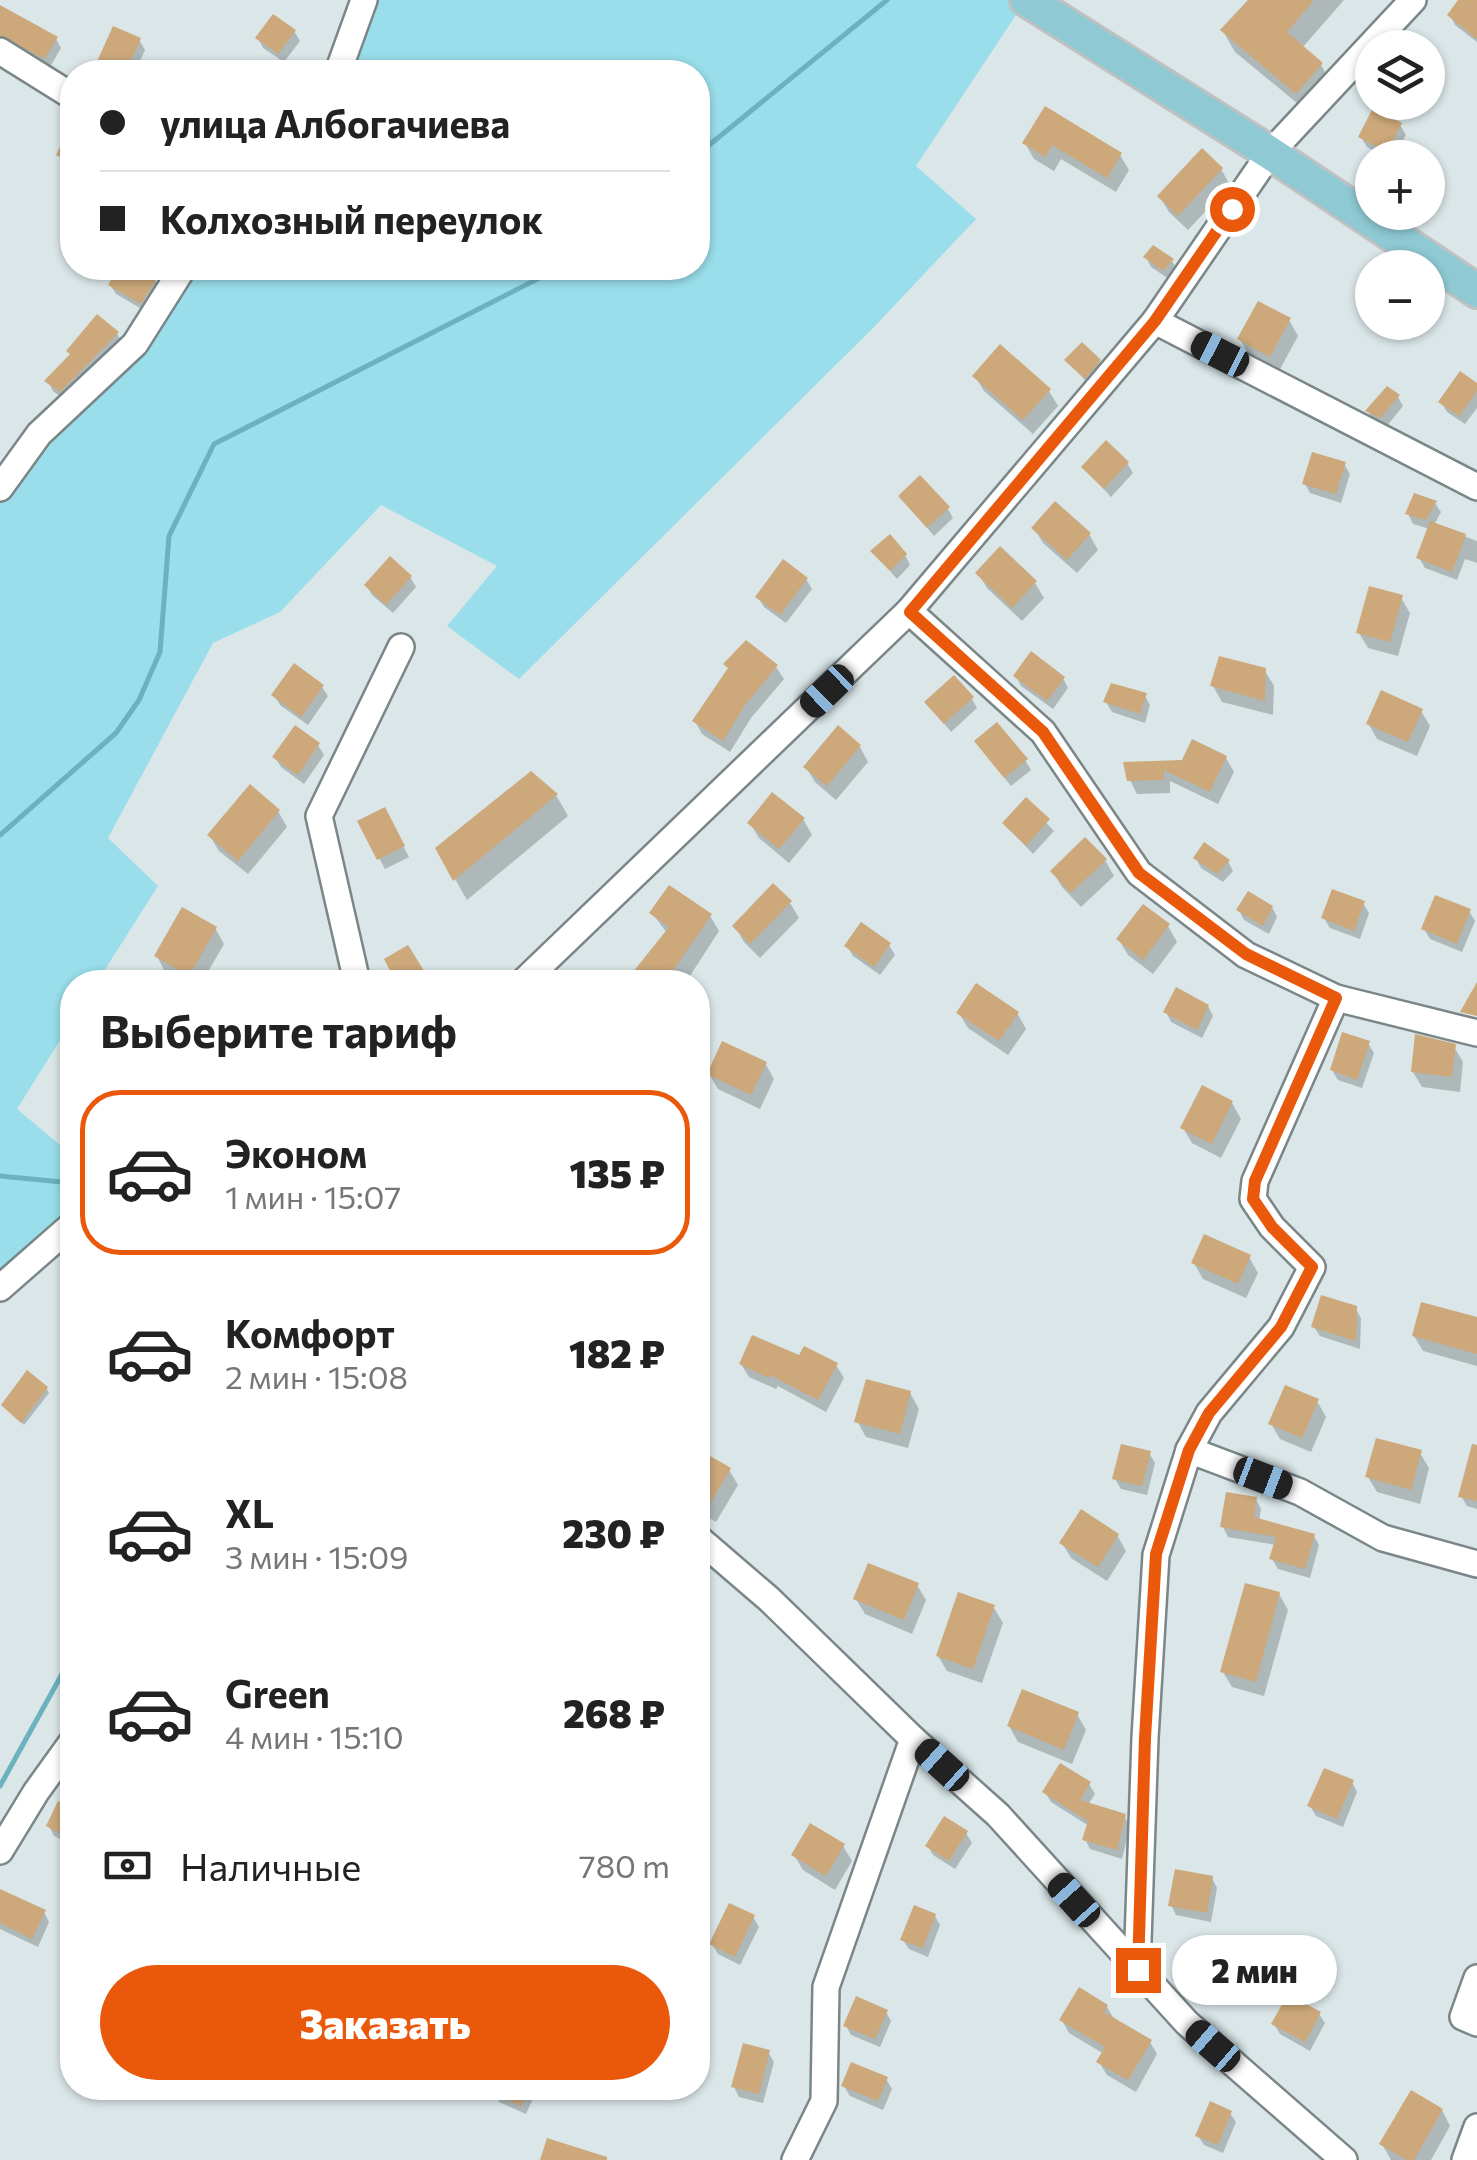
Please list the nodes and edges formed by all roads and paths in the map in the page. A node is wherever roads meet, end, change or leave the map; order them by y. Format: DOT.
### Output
graph roads {
  1 [pos="364,0"];
  2 [pos="1027,0"];
  3 [pos="1413,0"];
  4 [pos="0,50"];
  5 [pos="342,60"];
  6 [pos="60,88"];
  7 [pos="1270,153"];
  8 [pos="175,280"];
  9 [pos="1477,291"];
  10 [pos="1155,321"];
  11 [pos="1477,487"];
  12 [pos="0,488"];
  13 [pos="910,612"];
  14 [pos="401,647"];
  15 [pos="355,970"];
  16 [pos="536,970"];
  17 [pos="1336,998"];
  18 [pos="1477,1033"];
  19 [pos="60,1236"];
  20 [pos="0,1288"];
  21 [pos="1189,1450"];
  22 [pos="710,1548"];
  23 [pos="1477,1564"];
  24 [pos="914,1739"];
  25 [pos="60,1759"];
  26 [pos="0,1851"];
  27 [pos="1138,1970"];
  28 [pos="1477,1978"];
  29 [pos="1477,2023"];
  30 [pos="1477,2127"];
  31 [pos="795,2160"];
  32 [pos="1344,2160"];
  33 [pos="1466,2160"];
  1 -- 5 [label="street"];
  2 -- 7 [label="main road"];
  3 -- 7 [label="street"];
  4 -- 6 [label="street"];
  7 -- 9 [label="main road"];
  7 -- 10 [label="street"];
  8 -- 12 [label="street"];
  10 -- 11 [label="street"];
  10 -- 13 [label="street"];
  13 -- 16 [label="street"];
  13 -- 17 [label="street"];
  14 -- 15 [label="street"];
  17 -- 18 [label="street"];
  17 -- 21 [label="street"];
  19 -- 20 [label="street"];
  21 -- 23 [label="street"];
  21 -- 27 [label="street"];
  22 -- 24 [label="street"];
  24 -- 27 [label="street"];
  24 -- 31 [label="street"];
  25 -- 26 [label="street"];
  27 -- 32 [label="street"];
  28 -- 29 [label="street"];
  30 -- 33 [label="street"];
}
